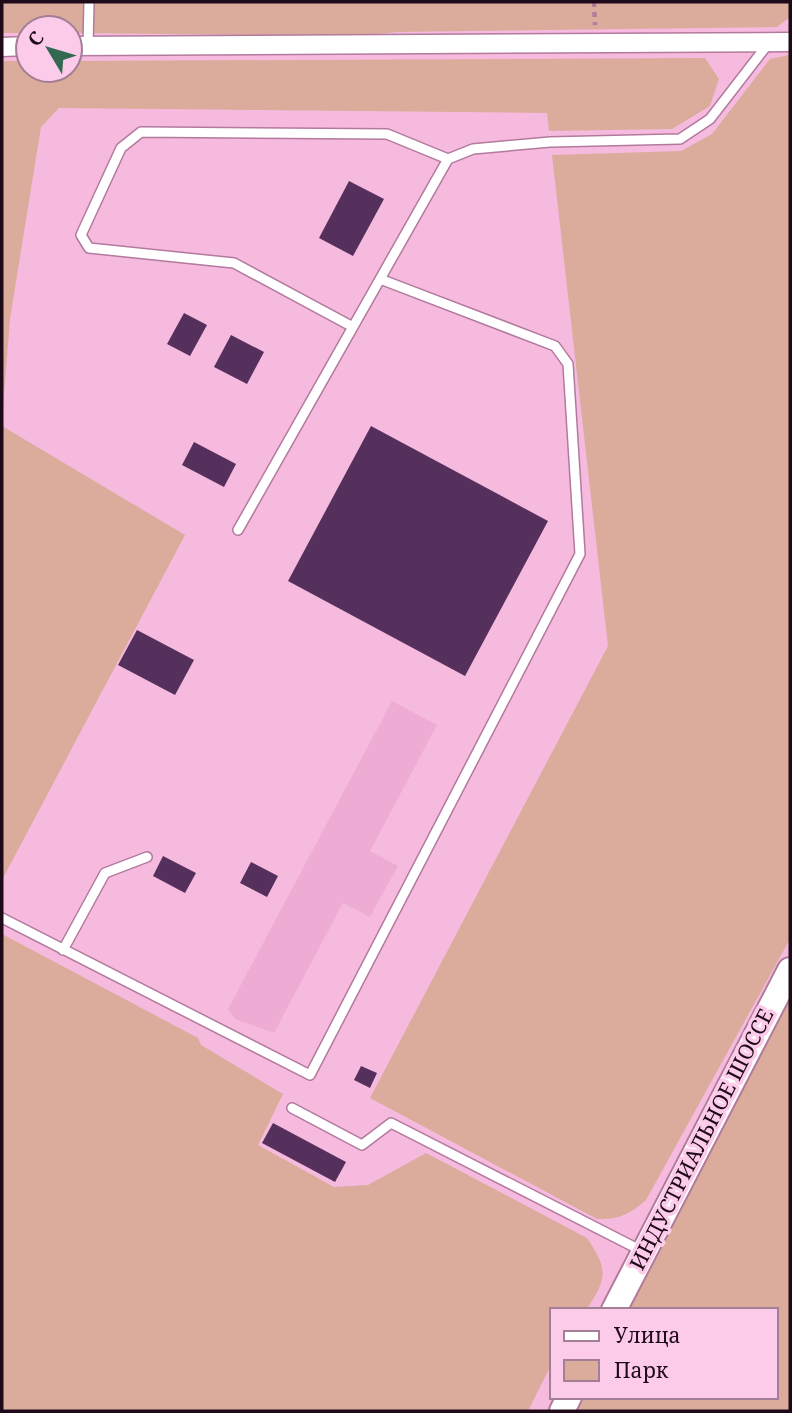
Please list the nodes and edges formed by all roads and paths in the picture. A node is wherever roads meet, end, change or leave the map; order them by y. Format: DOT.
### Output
graph roads {
  1 [pos="89,2"];
  2 [pos="84,24"];
  3 [pos="790,42"];
  4 [pos="768,44"];
  5 [pos="84,46"];
  6 [pos="448,159"];
  7 [pos="380,279"];
  8 [pos="353,327"];
  9 [pos="239,530"];
  10 [pos="147,857"];
  11 [pos="2,918"];
  12 [pos="63,950"];
  13 [pos="787,977"];
  14 [pos="292,1108"];
  15 [pos="643,1252"];
  16 [pos="615,1308"];
  1 -- 2 [label="lane"];
  3 -- 4 [label="street"];
  4 -- 5 [label="street"];
  4 -- 6 [label="lane"];
  6 -- 7 [label="lane"];
  6 -- 8 [label="lane"];
  7 -- 8 [label="lane"];
  7 -- 12 [label="lane"];
  8 -- 9 [label="lane"];
  10 -- 12 [label="lane"];
  11 -- 12 [label="lane"];
  13 -- 15 [label="main road, ИНДУСТРИАЛЬНОЕ ШОССЕ"];
  14 -- 15 [label="lane"];
  15 -- 16 [label="main road, ИНДУСТРИАЛЬНОЕ ШОССЕ"];
}
